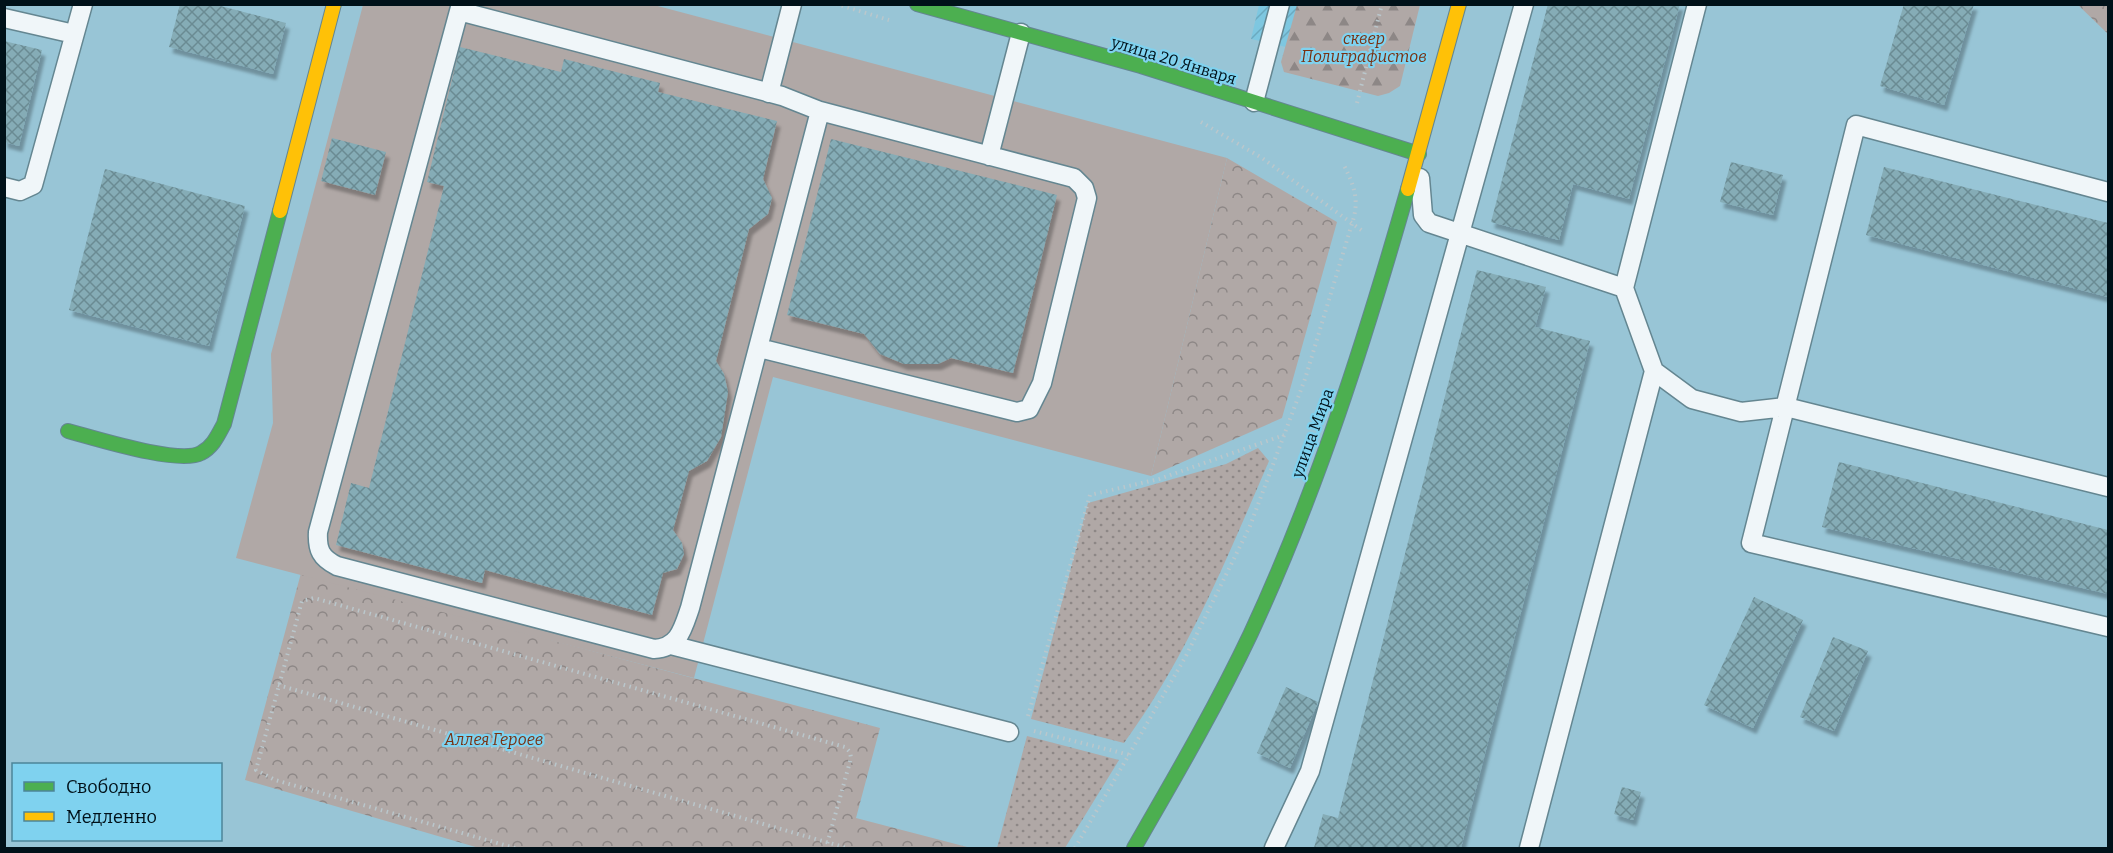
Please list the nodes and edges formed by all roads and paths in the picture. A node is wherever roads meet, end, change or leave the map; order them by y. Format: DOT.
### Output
graph roads {
  1 [pos="83,4"];
  2 [pos="334,4"];
  3 [pos="792,4"];
  4 [pos="836,4"];
  5 [pos="917,4"];
  6 [pos="1280,4"];
  7 [pos="1382,4"];
  8 [pos="1459,4"];
  9 [pos="1524,4"];
  10 [pos="1697,4"];
  11 [pos="460,8"];
  12 [pos="4,18"];
  13 [pos="891,21"];
  14 [pos="1021,33"];
  15 [pos="74,34"];
  16 [pos="770,93"];
  17 [pos="1254,102"];
  18 [pos="1356,106"];
  19 [pos="820,111"];
  20 [pos="1194,117"];
  21 [pos="1419,154"];
  22 [pos="989,156"];
  23 [pos="1342,156"];
  24 [pos="4,187"];
  25 [pos="2109,192"];
  26 [pos="1352,222"];
  27 [pos="1364,232"];
  28 [pos="1459,234"];
  29 [pos="1624,288"];
  30 [pos="759,348"];
  31 [pos="1654,371"];
  32 [pos="1785,407"];
  33 [pos="68,431"];
  34 [pos="1284,435"];
  35 [pos="2109,487"];
  36 [pos="2109,627"];
  37 [pos="670,645"];
  38 [pos="278,685"];
  39 [pos="1028,717"];
  40 [pos="1017,730"];
  41 [pos="1130,755"];
  42 [pos="827,843"];
  43 [pos="515,849"];
  44 [pos="826,849"];
  45 [pos="847,849"];
  46 [pos="1076,849"];
  47 [pos="1134,849"];
  48 [pos="1274,849"];
  49 [pos="1529,849"];
  1 -- 15 [label="lane"];
  2 -- 33 [label="street"];
  3 -- 16 [label="lane"];
  4 -- 13 [label="path"];
  5 -- 14 [label="street, улица 20 Января"];
  6 -- 17 [label="lane"];
  7 -- 18 [label="path"];
  8 -- 21 [label="street, улица Мира"];
  9 -- 28 [label="lane"];
  10 -- 29 [label="lane"];
  11 -- 16 [label="lane"];
  11 -- 37 [label="lane"];
  12 -- 15 [label="lane"];
  14 -- 17 [label="street, улица 20 Января"];
  14 -- 22 [label="lane"];
  15 -- 24 [label="lane"];
  16 -- 19 [label="lane"];
  17 -- 21 [label="street, улица 20 Января"];
  19 -- 22 [label="lane"];
  19 -- 30 [label="lane"];
  20 -- 26 [label="path"];
  21 -- 28 [label="lane"];
  21 -- 47 [label="street, улица Мира"];
  22 -- 30 [label="lane"];
  23 -- 26 [label="path"];
  25 -- 32 [label="lane"];
  26 -- 27 [label="path"];
  26 -- 34 [label="path"];
  28 -- 29 [label="lane"];
  28 -- 48 [label="lane"];
  29 -- 31 [label="lane"];
  30 -- 37 [label="lane"];
  31 -- 32 [label="lane"];
  31 -- 49 [label="lane"];
  32 -- 35 [label="lane"];
  32 -- 36 [label="lane"];
  34 -- 39 [label="path"];
  34 -- 41 [label="path"];
  37 -- 40 [label="lane"];
  38 -- 42 [label="path"];
  38 -- 42 [label="path"];
  38 -- 43 [label="path"];
  40 -- 41 [label="path"];
  41 -- 46 [label="path"];
  42 -- 44 [label="path"];
  42 -- 45 [label="path"];
}
